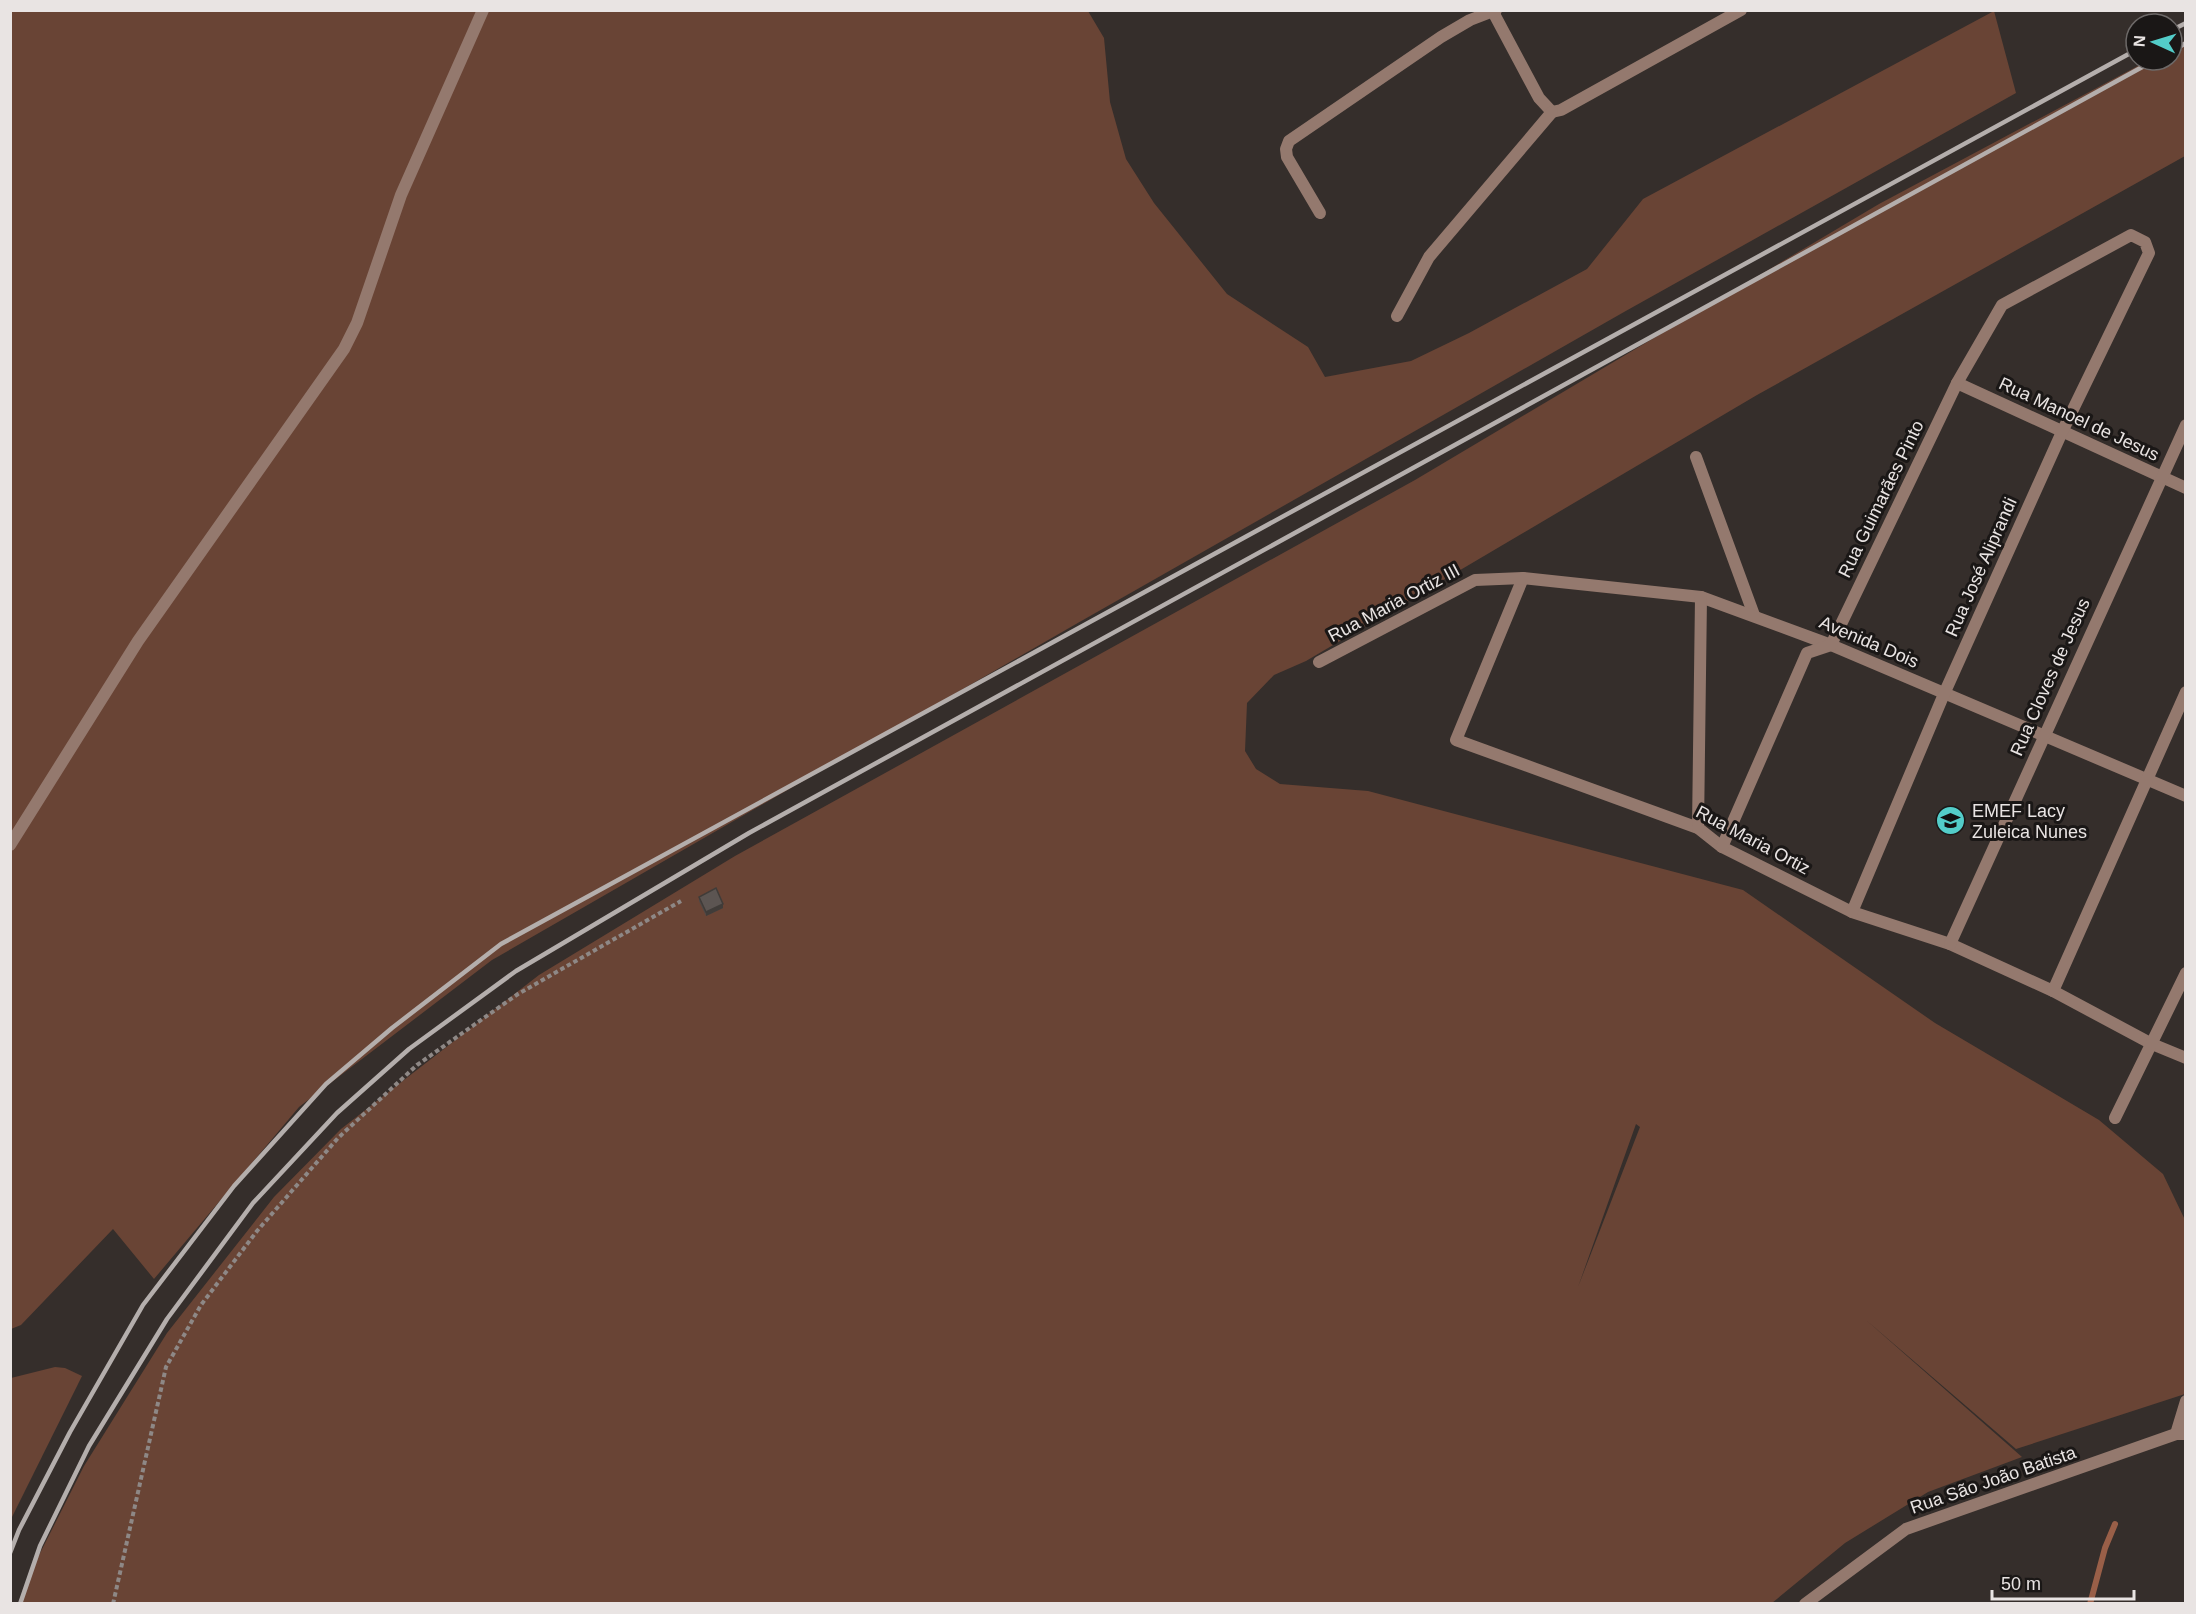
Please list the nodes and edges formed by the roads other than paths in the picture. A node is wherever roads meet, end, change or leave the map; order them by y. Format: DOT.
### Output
graph roads {
  1 [pos="483,10"];
  2 [pos="1741,10"];
  3 [pos="1494,11"];
  4 [pos="1552,112"];
  5 [pos="1320,213"];
  6 [pos="2145,242"];
  7 [pos="1398,316"];
  8 [pos="1957,383"];
  9 [pos="2186,425"];
  10 [pos="2062,432"];
  11 [pos="1696,457"];
  12 [pos="2161,477"];
  13 [pos="2186,488"];
  14 [pos="1523,578"];
  15 [pos="1701,597"];
  16 [pos="1754,615"];
  17 [pos="1831,645"];
  18 [pos="1319,662"];
  19 [pos="2186,692"];
  20 [pos="1944,694"];
  21 [pos="2043,735"];
  22 [pos="2147,780"];
  23 [pos="2186,796"];
  24 [pos="1698,828"];
  25 [pos="10,845"];
  26 [pos="1722,847"];
  27 [pos="1852,912"];
  28 [pos="1950,944"];
  29 [pos="2186,973"];
  30 [pos="2053,990"];
  31 [pos="2152,1044"];
  32 [pos="2186,1058"];
  33 [pos="2115,1119"];
  34 [pos="2186,1401"];
  35 [pos="2181,1434"];
  36 [pos="1805,1604"];
  1 -- 25 [label="street"];
  2 -- 4 [label="street"];
  3 -- 4 [label="street"];
  3 -- 5 [label="street"];
  4 -- 7 [label="street"];
  6 -- 8 [label="street, Rua Guimarães Pinto"];
  6 -- 10 [label="street, Rua José Aliprandi"];
  8 -- 10 [label="street, Rua Manoel de Jesus"];
  8 -- 17 [label="street, Rua Guimarães Pinto"];
  9 -- 12 [label="street, Rua Cloves de Jesus"];
  10 -- 12 [label="street, Rua Manoel de Jesus"];
  10 -- 20 [label="street, Rua José Aliprandi"];
  11 -- 16 [label="street"];
  12 -- 13 [label="street, Rua Manoel de Jesus"];
  12 -- 21 [label="street, Rua Cloves de Jesus"];
  14 -- 15 [label="street, Avenida Dois"];
  14 -- 18 [label="street, Rua Maria Ortiz III"];
  14 -- 24 [label="street, Rua Maria Ortiz"];
  15 -- 16 [label="street, Avenida Dois"];
  15 -- 24 [label="street"];
  16 -- 17 [label="street, Avenida Dois"];
  17 -- 20 [label="street, Avenida Dois"];
  17 -- 26 [label="street"];
  19 -- 22 [label="street"];
  20 -- 21 [label="street, Avenida Dois"];
  20 -- 27 [label="street, Rua José Aliprandi"];
  21 -- 22 [label="street, Avenida Dois"];
  21 -- 28 [label="street, Rua Cloves de Jesus"];
  22 -- 23 [label="street, Avenida Dois"];
  22 -- 30 [label="street"];
  24 -- 26 [label="street, Rua Maria Ortiz"];
  26 -- 27 [label="street, Rua Maria Ortiz"];
  27 -- 28 [label="street, Rua Maria Ortiz"];
  28 -- 30 [label="street, Rua Maria Ortiz"];
  29 -- 31 [label="street"];
  30 -- 31 [label="street, Rua Maria Ortiz"];
  31 -- 32 [label="street, Rua Maria Ortiz"];
  31 -- 33 [label="street"];
  34 -- 35 [label="street"];
  35 -- 36 [label="street, Rua São João Batista"];
}
